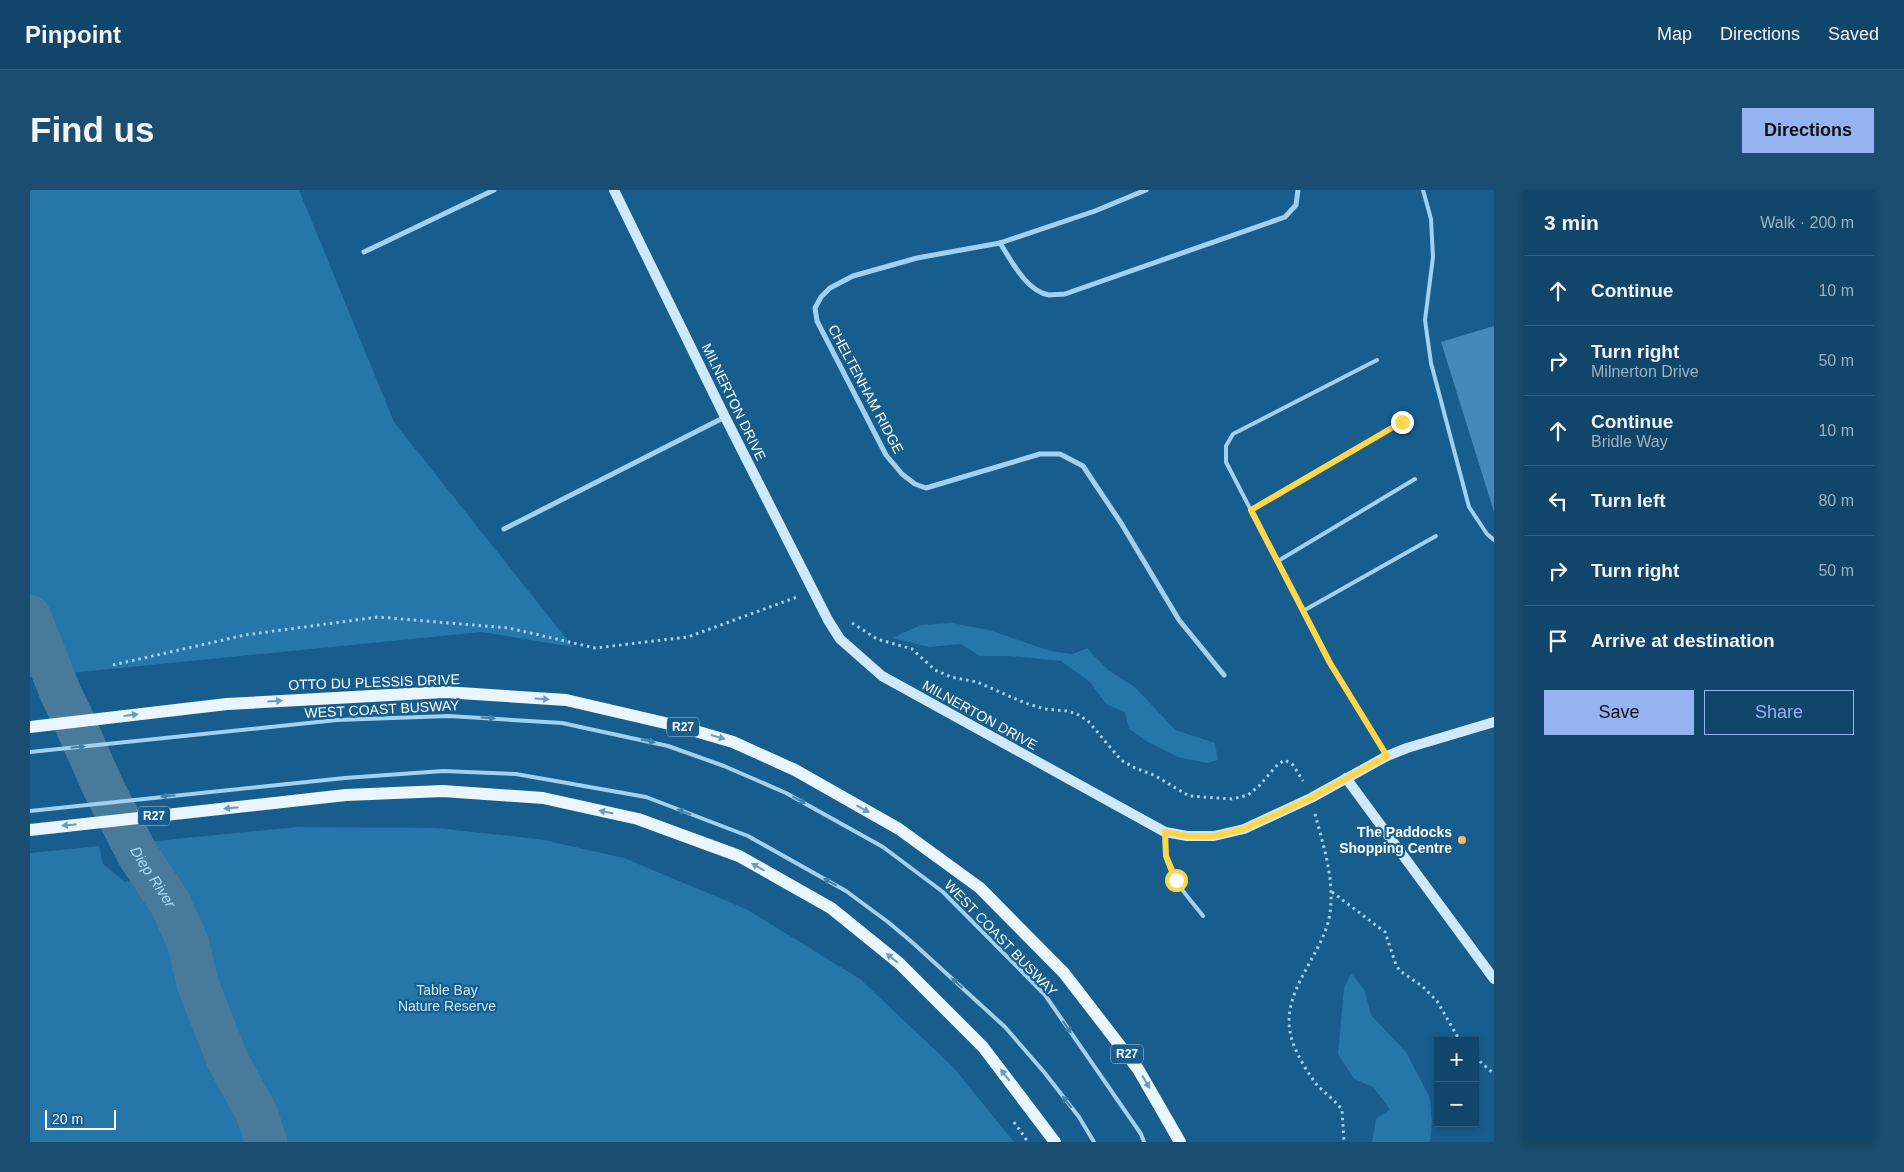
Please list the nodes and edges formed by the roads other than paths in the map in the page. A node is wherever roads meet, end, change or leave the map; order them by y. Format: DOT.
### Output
graph roads {
  1 [pos="494,190"];
  2 [pos="614,190"];
  3 [pos="1146,190"];
  4 [pos="1298,190"];
  5 [pos="1423,190"];
  6 [pos="1000,243"];
  7 [pos="364,252"];
  8 [pos="1377,360"];
  9 [pos="725,417"];
  10 [pos="1402,422"];
  11 [pos="1415,479"];
  12 [pos="1251,510"];
  13 [pos="504,529"];
  14 [pos="1436,536"];
  15 [pos="1494,540"];
  16 [pos="1278,561"];
  17 [pos="1303,611"];
  18 [pos="1224,675"];
  19 [pos="1494,722"];
  20 [pos="30,727"];
  21 [pos="30,752"];
  22 [pos="1387,756"];
  23 [pos="1346,778"];
  24 [pos="30,811"];
  25 [pos="30,830"];
  26 [pos="1165,832"];
  27 [pos="1203,916"];
  28 [pos="1494,979"];
  29 [pos="1055,1142"];
  30 [pos="1094,1142"];
  31 [pos="1144,1142"];
  32 [pos="1180,1142"];
  1 -- 7 [label="street"];
  2 -- 9 [label="street, MILNERTON DRIVE"];
  3 -- 6 [label="street, CHELTENHAM RIDGE"];
  4 -- 6 [label="street"];
  5 -- 15 [label="lane"];
  6 -- 18 [label="street, CHELTENHAM RIDGE"];
  8 -- 12 [label="lane"];
  9 -- 13 [label="street"];
  9 -- 26 [label="street, MILNERTON DRIVE"];
  10 -- 12 [label="lane"];
  11 -- 16 [label="lane"];
  12 -- 16 [label="lane"];
  14 -- 17 [label="lane"];
  16 -- 17 [label="lane"];
  17 -- 22 [label="lane"];
  19 -- 22 [label="street, MILNERTON DRIVE"];
  20 -- 32 [label="main road, OTTO DU PLESSIS DRIVE / R27, one-way"];
  21 -- 31 [label="lane, WEST COAST BUSWAY, one-way"];
  22 -- 23 [label="street, MILNERTON DRIVE"];
  23 -- 26 [label="street, MILNERTON DRIVE"];
  23 -- 28 [label="street"];
  30 -- 24 [label="lane, one-way"];
  29 -- 25 [label="main road, R27, one-way"];
  26 -- 27 [label="lane"];
}
